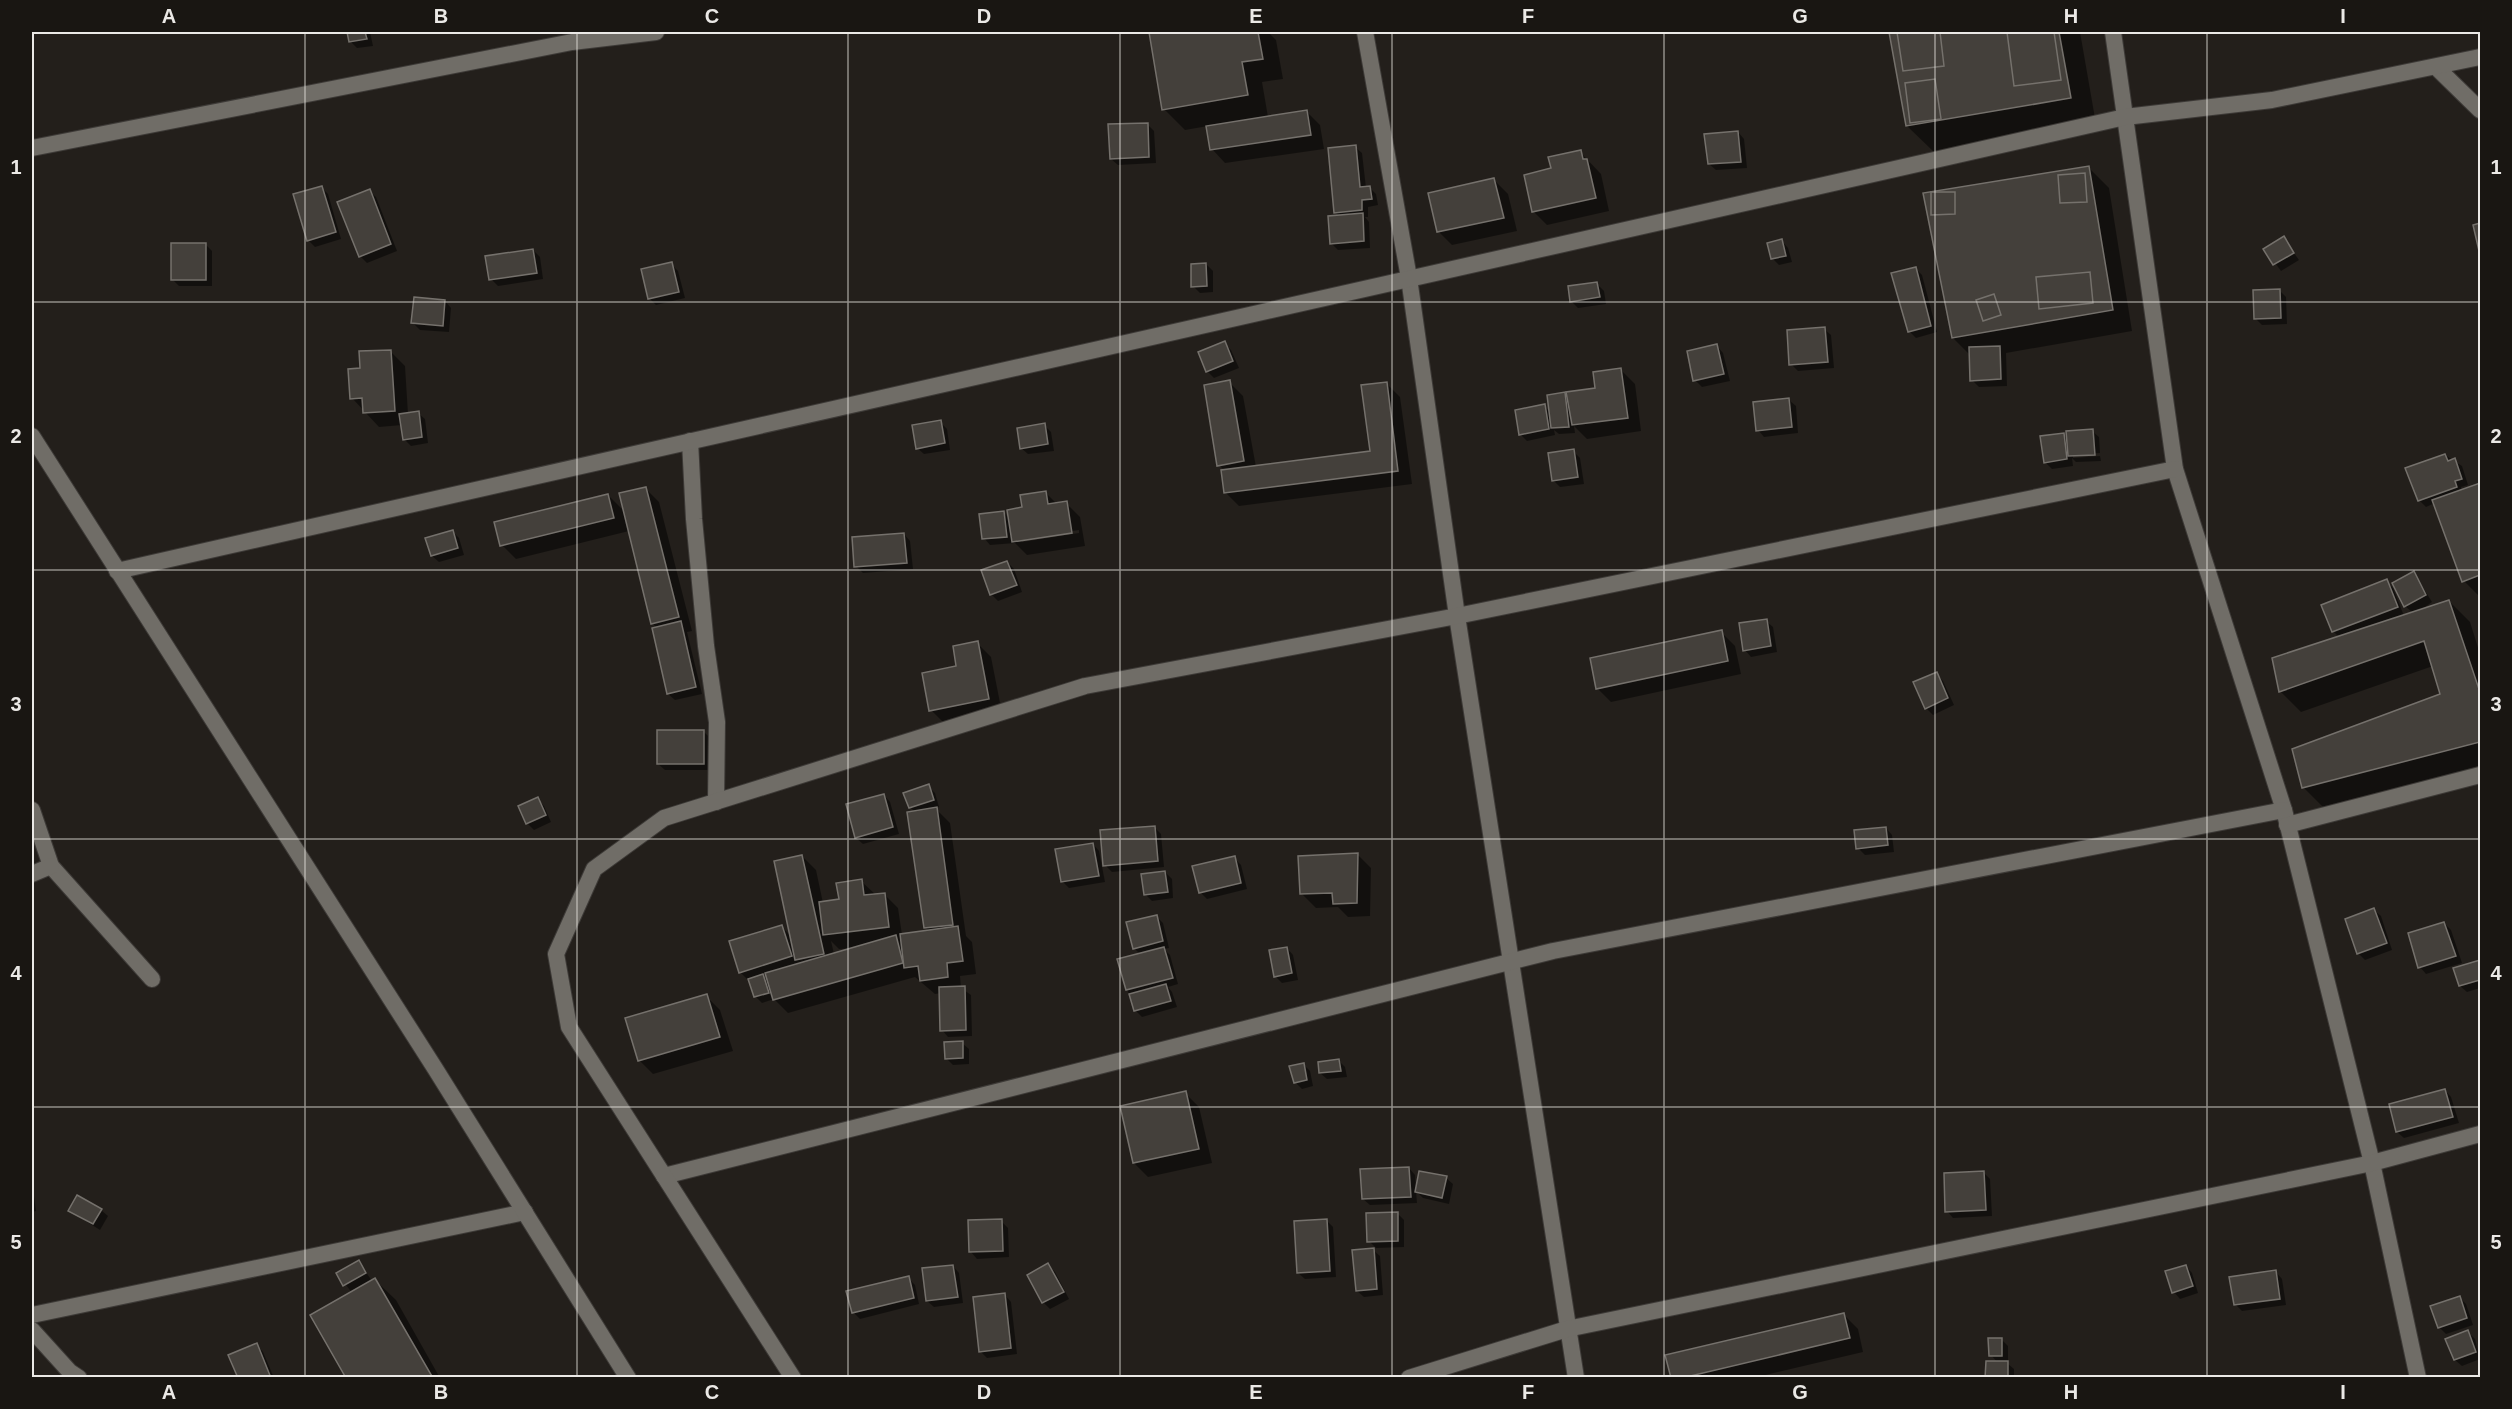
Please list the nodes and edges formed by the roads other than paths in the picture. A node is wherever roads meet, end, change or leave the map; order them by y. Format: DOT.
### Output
graph roads {
  1 [pos="656,32"];
  2 [pos="1365,32"];
  3 [pos="2113,32"];
  4 [pos="571,37"];
  5 [pos="2481,57"];
  6 [pos="2436,67"];
  7 [pos="2481,110"];
  8 [pos="2125,117"];
  9 [pos="32,148"];
  10 [pos="1409,278"];
  11 [pos="32,436"];
  12 [pos="690,441"];
  13 [pos="2175,469"];
  14 [pos="117,571"];
  15 [pos="1457,616"];
  16 [pos="2481,775"];
  17 [pos="716,802"];
  18 [pos="32,810"];
  19 [pos="2285,818"];
  20 [pos="51,866"];
  21 [pos="32,873"];
  22 [pos="1512,961"];
  23 [pos="152,978"];
  24 [pos="2481,1134"];
  25 [pos="2372,1163"];
  26 [pos="664,1176"];
  27 [pos="525,1212"];
  28 [pos="32,1315"];
  29 [pos="1567,1329"];
  30 [pos="32,1330"];
  31 [pos="79,1377"];
  32 [pos="628,1377"];
  33 [pos="793,1377"];
  34 [pos="1409,1377"];
  35 [pos="1576,1377"];
  36 [pos="2418,1377"];
  1 -- 4 [label="street"];
  2 -- 10 [label="street"];
  3 -- 8 [label="street"];
  4 -- 9 [label="street"];
  5 -- 6 [label="street"];
  6 -- 7 [label="street"];
  6 -- 8 [label="street"];
  8 -- 10 [label="street"];
  8 -- 13 [label="street"];
  10 -- 12 [label="street"];
  10 -- 15 [label="street"];
  11 -- 14 [label="street"];
  12 -- 14 [label="street"];
  12 -- 17 [label="street"];
  13 -- 15 [label="street"];
  13 -- 19 [label="street"];
  14 -- 27 [label="street"];
  15 -- 17 [label="street"];
  15 -- 22 [label="street"];
  16 -- 19 [label="street"];
  17 -- 26 [label="street"];
  18 -- 20 [label="street"];
  19 -- 22 [label="street"];
  19 -- 25 [label="street"];
  20 -- 21 [label="street"];
  20 -- 23 [label="street"];
  22 -- 26 [label="street"];
  22 -- 29 [label="street"];
  24 -- 25 [label="street"];
  25 -- 29 [label="street"];
  25 -- 36 [label="street"];
  26 -- 33 [label="street"];
  27 -- 28 [label="street"];
  27 -- 32 [label="street"];
  29 -- 34 [label="street"];
  29 -- 35 [label="street"];
  30 -- 31 [label="street"];
}
